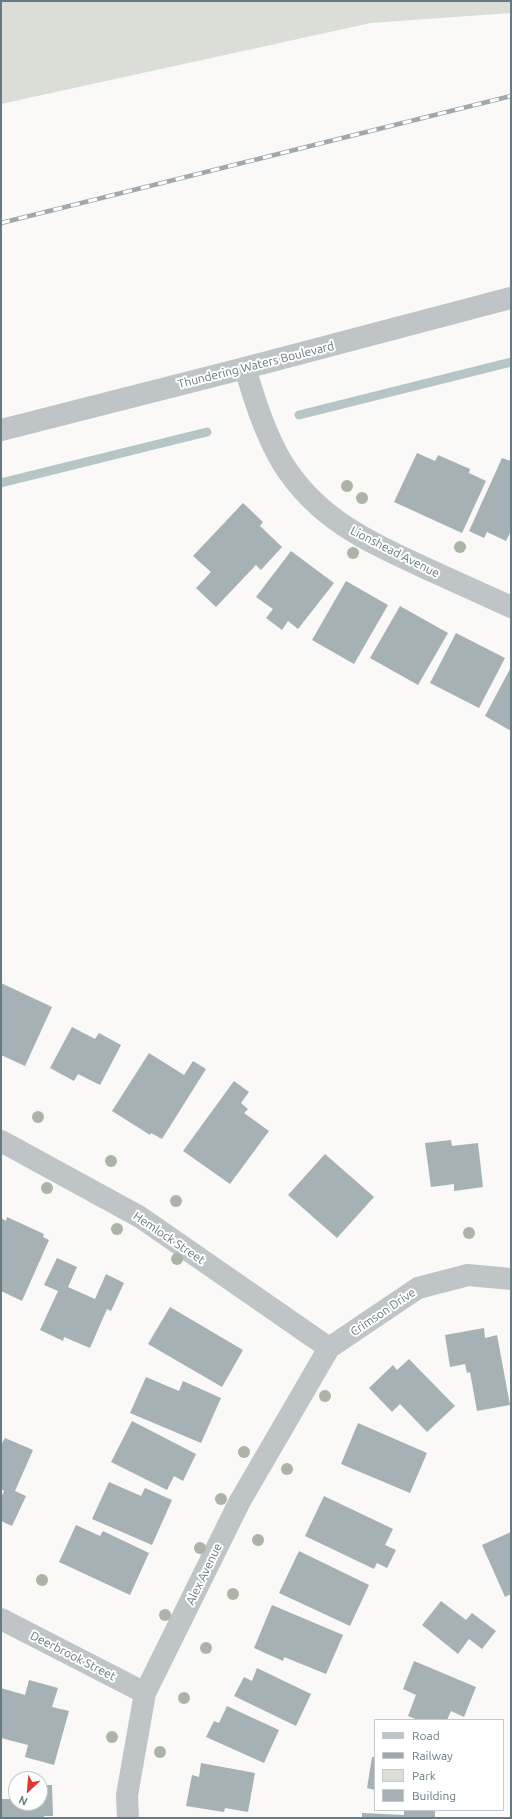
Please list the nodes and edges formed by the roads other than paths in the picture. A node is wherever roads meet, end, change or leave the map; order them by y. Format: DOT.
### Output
graph roads {
  1 [pos="511,298"];
  2 [pos="245,368"];
  3 [pos="1,430"];
  4 [pos="511,607"];
  5 [pos="1,1141"];
  6 [pos="511,1279"];
  7 [pos="328,1348"];
  8 [pos="1,1619"];
  9 [pos="145,1693"];
  10 [pos="128,1818"];
  1 -- 2 [label="street, Thundering Waters Boulevard"];
  2 -- 3 [label="street, Thundering Waters Boulevard"];
  2 -- 4 [label="street, Lionshead Avenue"];
  5 -- 7 [label="street, Hemlock Street"];
  6 -- 7 [label="street, Crimson Drive"];
  7 -- 9 [label="street, Alex Avenue"];
  8 -- 9 [label="street, Deerbrook Street"];
  9 -- 10 [label="street, Alex Avenue"];
}
